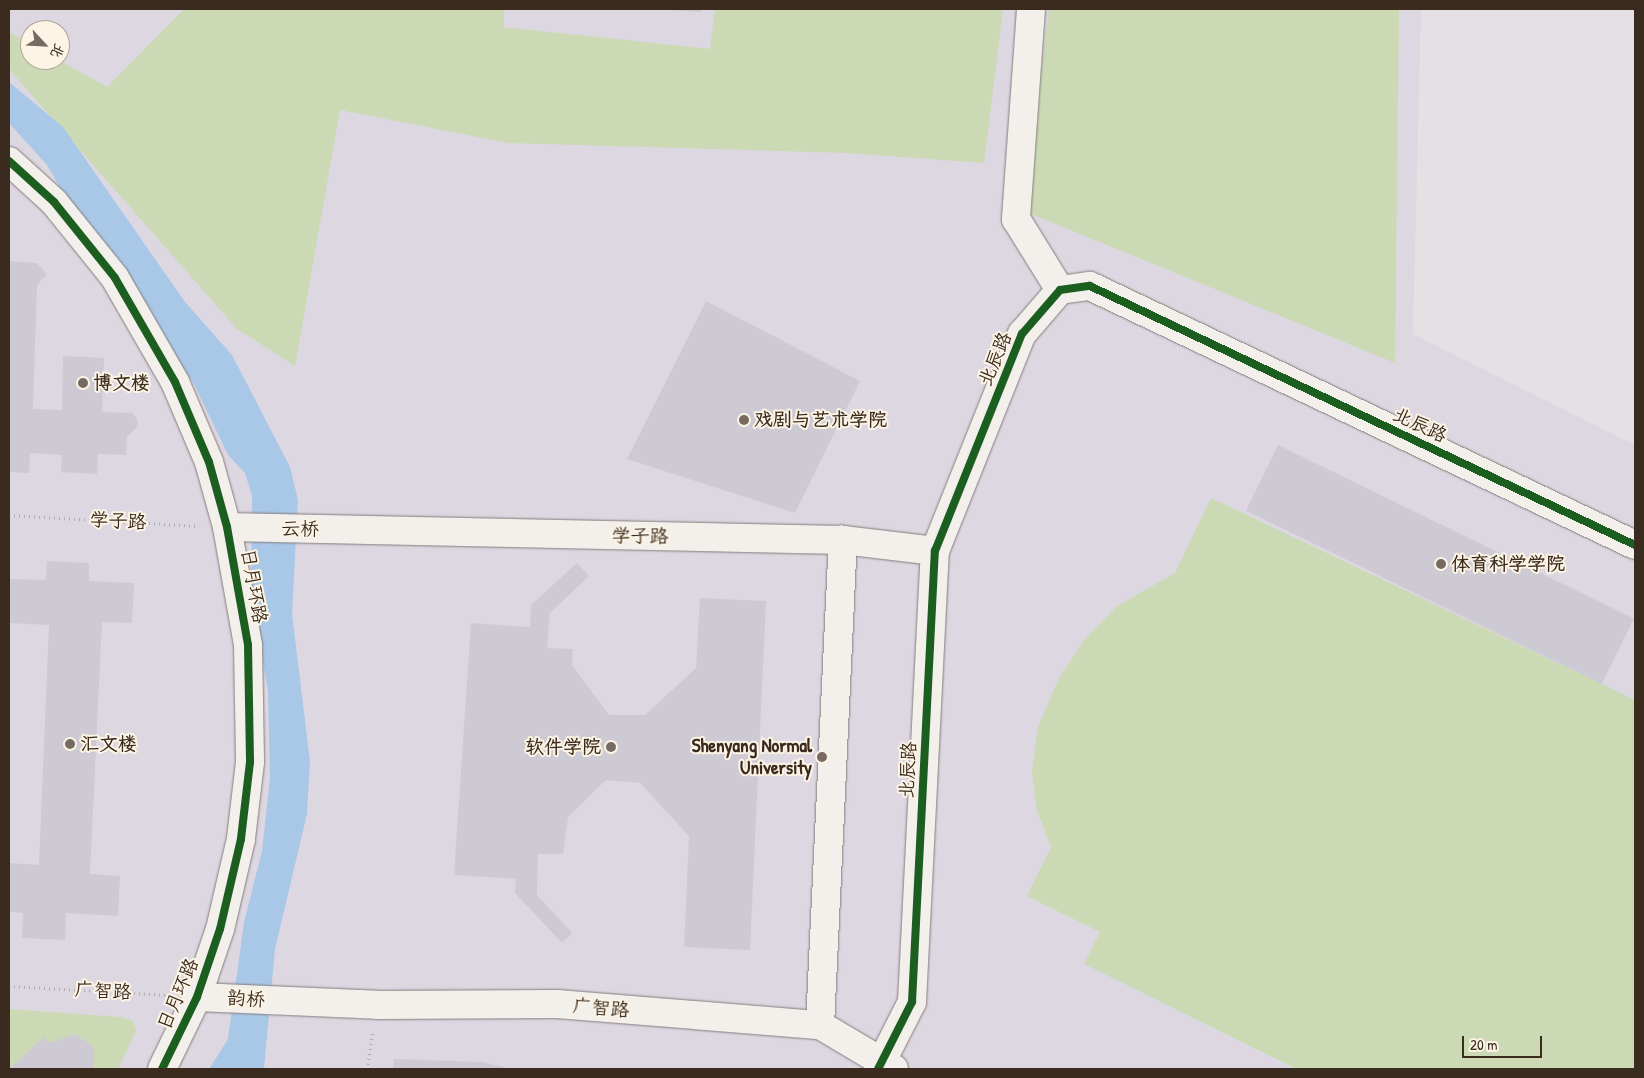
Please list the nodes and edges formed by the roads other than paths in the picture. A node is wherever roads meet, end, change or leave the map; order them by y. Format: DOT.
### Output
graph roads {
  1 [pos="1031,9"];
  2 [pos="9,161"];
  3 [pos="1060,290"];
  4 [pos="227,527"];
  5 [pos="344,530"];
  6 [pos="843,540"];
  7 [pos="1635,545"];
  8 [pos="935,551"];
  9 [pos="198,997"];
  10 [pos="295,1001"];
  11 [pos="820,1025"];
  12 [pos="885,1067"];
  13 [pos="162,1069"];
  1 -- 3 [label="street"];
  2 -- 4 [label="street, 日月环路"];
  3 -- 7 [label="street, 北辰路"];
  3 -- 8 [label="street, 北辰路"];
  4 -- 5 [label="street, 云桥"];
  4 -- 9 [label="street, 日月环路"];
  5 -- 6 [label="street, 学子路"];
  6 -- 8 [label="street, 学子路"];
  6 -- 11 [label="street"];
  8 -- 12 [label="street, 北辰路"];
  9 -- 10 [label="street, 韵桥"];
  9 -- 13 [label="street, 日月环路"];
  10 -- 11 [label="street, 广智路"];
  11 -- 12 [label="street, 广智路"];
}
